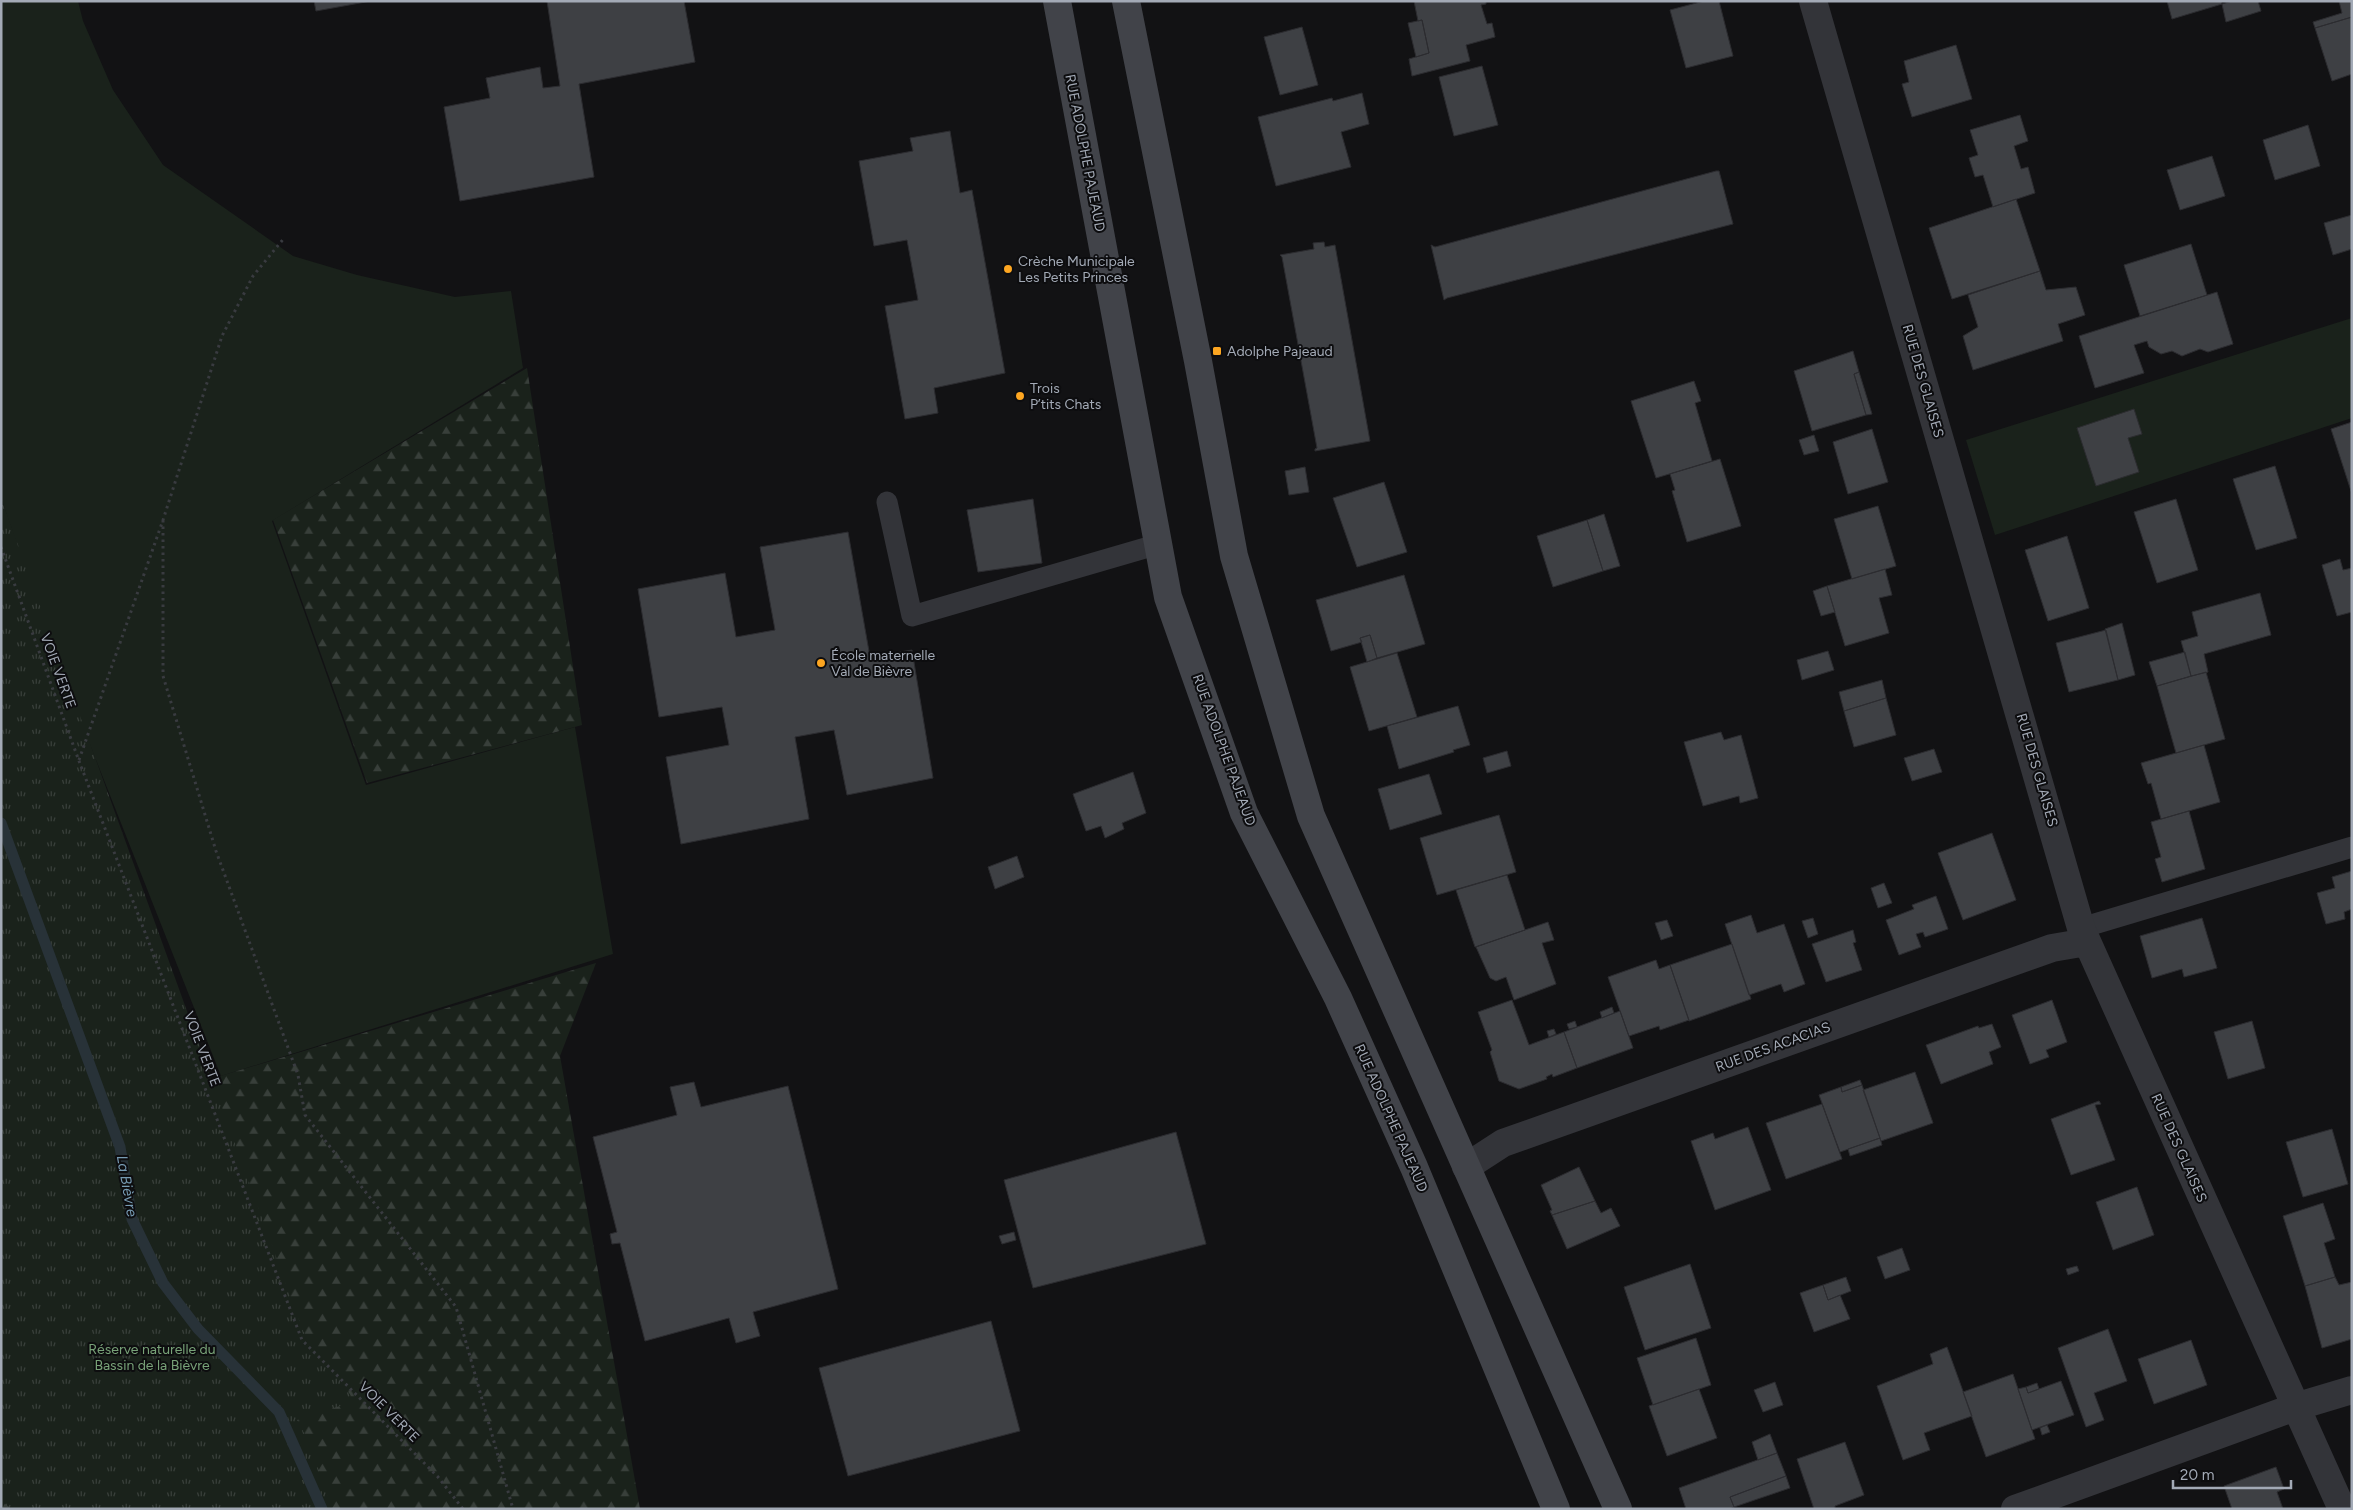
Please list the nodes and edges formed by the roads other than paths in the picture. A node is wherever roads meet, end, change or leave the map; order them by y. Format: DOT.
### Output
graph roads {
  1 [pos="1057,1"];
  2 [pos="1126,1"];
  3 [pos="1813,1"];
  4 [pos="888,502"];
  5 [pos="1158,544"];
  6 [pos="2352,846"];
  7 [pos="2084,935"];
  8 [pos="1466,1167"];
  9 [pos="2352,1390"];
  10 [pos="2295,1407"];
  11 [pos="1556,1509"];
  12 [pos="1618,1509"];
  13 [pos="2015,1509"];
  14 [pos="2342,1509"];
  1 -- 5 [label="main road, RUE ADOLPHE PAJEAUD"];
  2 -- 8 [label="main road"];
  3 -- 7 [label="street, RUE DES GLAISES"];
  4 -- 5 [label="lane"];
  5 -- 11 [label="main road, RUE ADOLPHE PAJEAUD"];
  6 -- 7 [label="lane"];
  7 -- 8 [label="street, RUE DES ACACIAS"];
  7 -- 10 [label="street, RUE DES GLAISES"];
  8 -- 12 [label="main road"];
  9 -- 10 [label="street"];
  10 -- 13 [label="street"];
  10 -- 14 [label="street, RUE DES GLAISES"];
}
